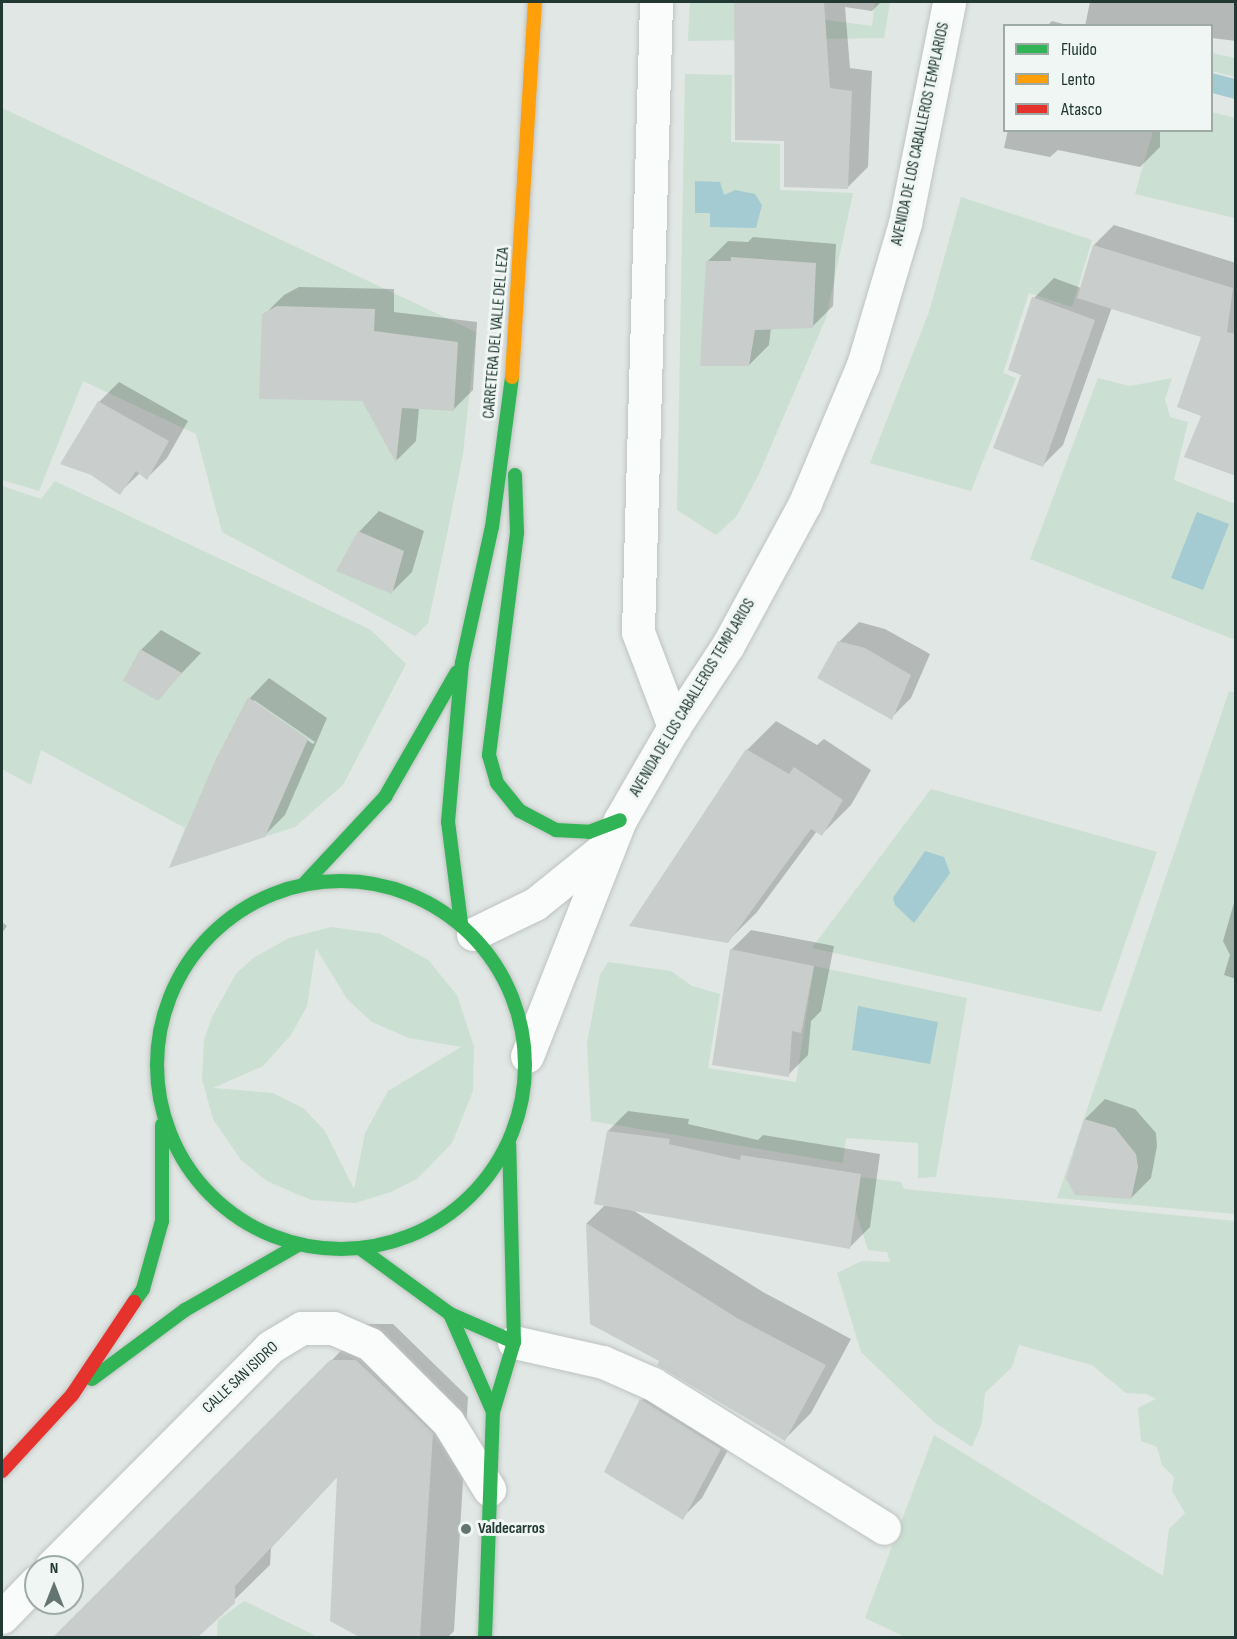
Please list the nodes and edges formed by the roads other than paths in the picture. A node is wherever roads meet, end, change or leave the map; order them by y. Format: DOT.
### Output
graph roads {
  1 [pos="535,2"];
  2 [pos="656,2"];
  3 [pos="949,2"];
  4 [pos="512,381"];
  5 [pos="462,663"];
  6 [pos="674,727"];
  7 [pos="614,833"];
  8 [pos="304,884"];
  9 [pos="467,928"];
  10 [pos="527,1056"];
  11 [pos="162,1111"];
  12 [pos="509,1144"];
  13 [pos="298,1245"];
  14 [pos="361,1249"];
  15 [pos="450,1314"];
  16 [pos="514,1342"];
  17 [pos="72,1395"];
  18 [pos="494,1412"];
  19 [pos="2,1471"];
  20 [pos="489,1489"];
  21 [pos="884,1528"];
  22 [pos="63,1555"];
  23 [pos="24,1594"];
  24 [pos="2,1617"];
  25 [pos="485,1638"];
  1 -- 4 [label="main road, CARRETERA DEL VALLE DEL LEZA"];
  2 -- 6 [label="street"];
  3 -- 6 [label="street, AVENIDA DE LOS CABALLEROS TEMPLARIOS"];
  4 -- 5 [label="main road, CARRETERA DEL VALLE DEL LEZA"];
  4 -- 7 [label="main road"];
  5 -- 8 [label="main road"];
  5 -- 9 [label="main road"];
  6 -- 7 [label="street, AVENIDA DE LOS CABALLEROS TEMPLARIOS"];
  7 -- 9 [label="street, AVENIDA DE LOS CABALLEROS TEMPLARIOS"];
  7 -- 10 [label="street, AVENIDA DE LOS CABALLEROS TEMPLARIOS"];
  8 -- 9 [label="main road"];
  8 -- 11 [label="main road"];
  9 -- 10 [label="main road"];
  10 -- 12 [label="main road"];
  11 -- 13 [label="main road"];
  11 -- 17 [label="main road"];
  12 -- 14 [label="main road"];
  12 -- 16 [label="main road"];
  13 -- 14 [label="main road"];
  13 -- 17 [label="main road"];
  14 -- 15 [label="main road"];
  15 -- 16 [label="main road"];
  15 -- 18 [label="main road"];
  16 -- 18 [label="main road"];
  16 -- 21 [label="street"];
  17 -- 19 [label="main road"];
  18 -- 20 [label="main road"];
  20 -- 22 [label="street, CALLE SAN ISIDRO"];
  20 -- 25 [label="main road"];
  23 -- 24 [label="street"];
}
